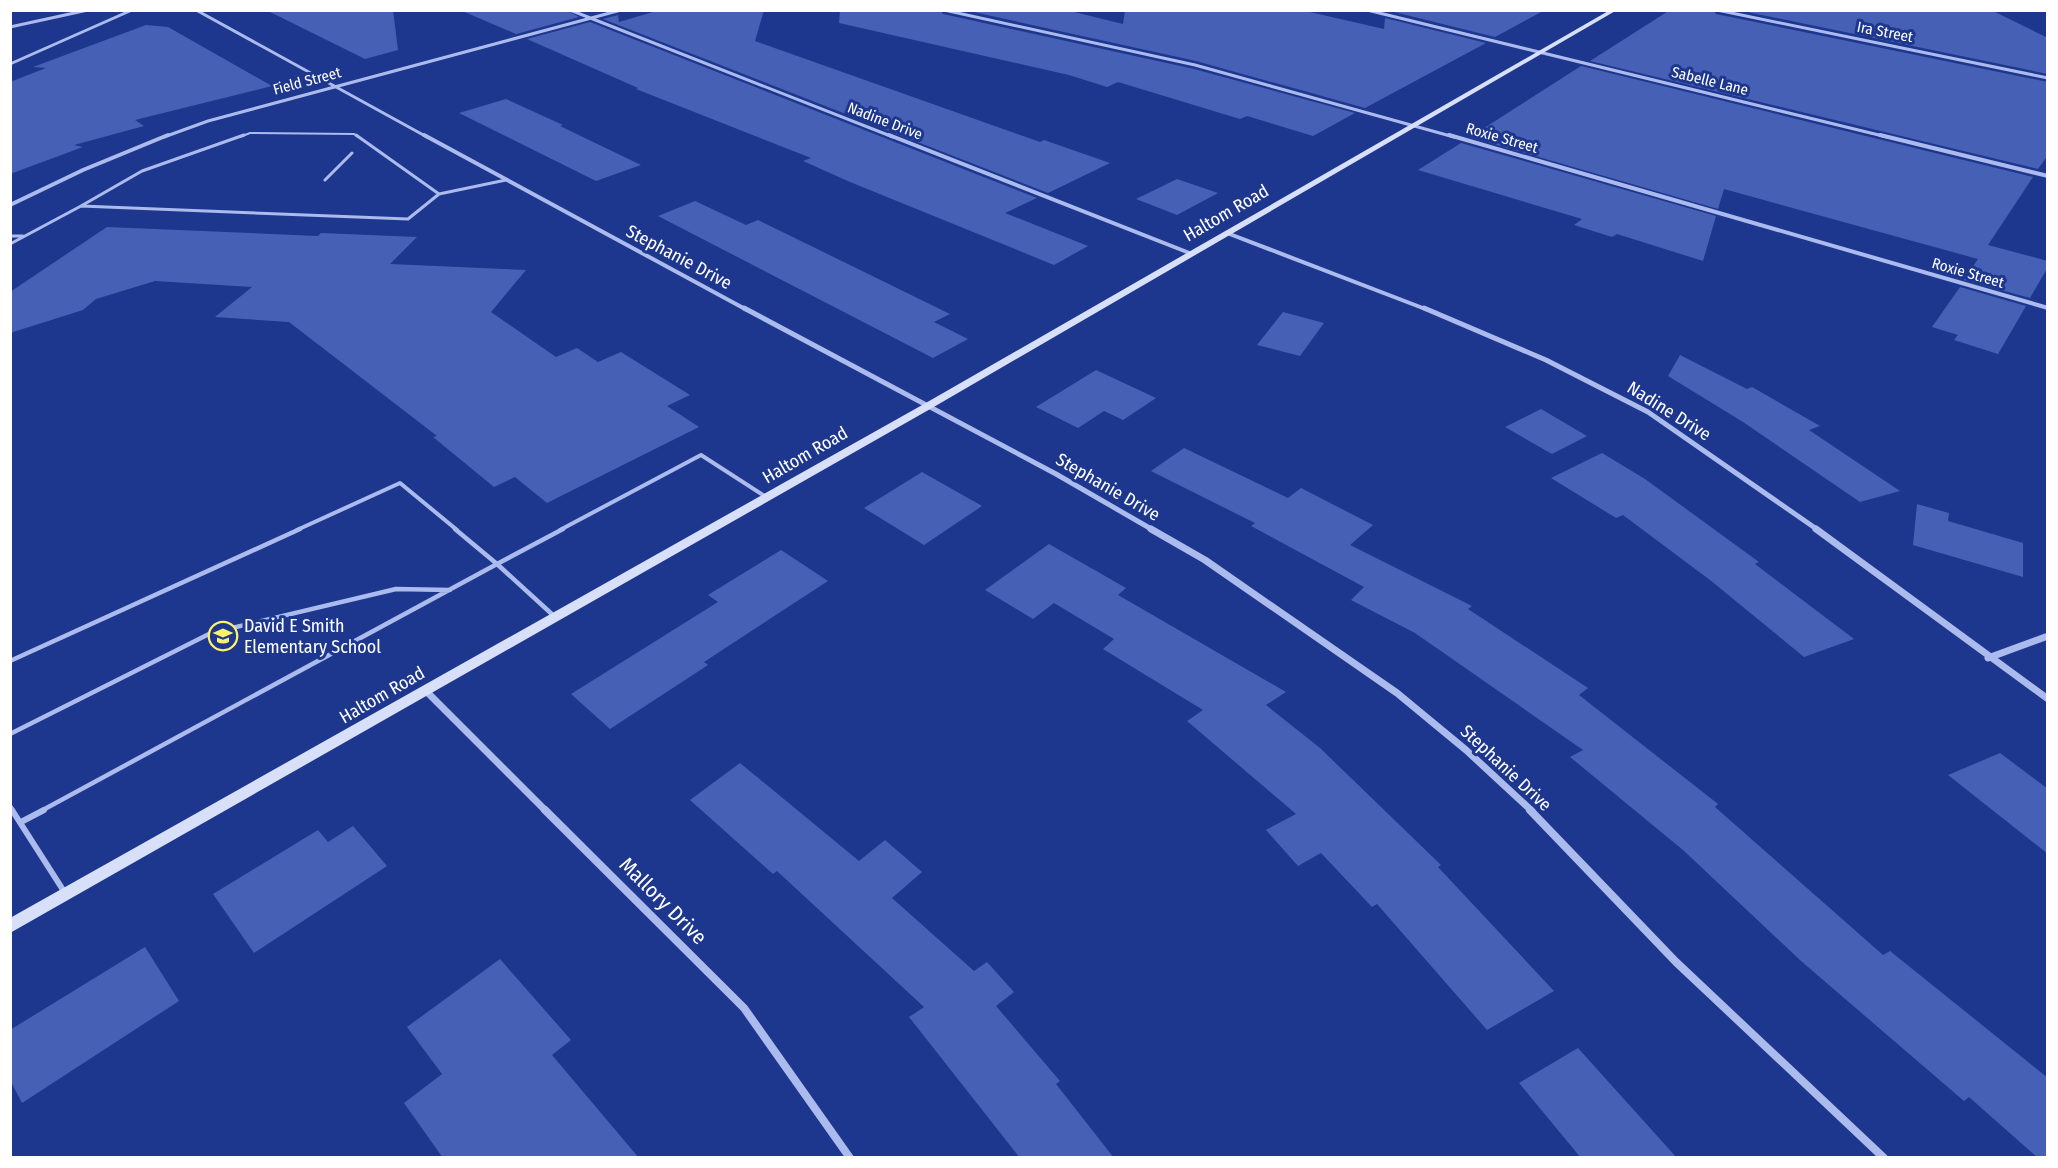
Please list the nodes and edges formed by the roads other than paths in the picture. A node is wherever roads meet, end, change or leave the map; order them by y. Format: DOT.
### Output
graph roads {
  1 [pos="88,10"];
  2 [pos="132,10"];
  3 [pos="195,10"];
  4 [pos="570,10"];
  5 [pos="621,10"];
  6 [pos="944,10"];
  7 [pos="1367,10"];
  8 [pos="1615,10"];
  9 [pos="1717,10"];
  10 [pos="591,19"];
  11 [pos="10,27"];
  12 [pos="1542,52"];
  13 [pos="10,64"];
  14 [pos="2048,78"];
  15 [pos="335,86"];
  16 [pos="1414,125"];
  17 [pos="352,153"];
  18 [pos="2048,176"];
  19 [pos="325,180"];
  20 [pos="506,180"];
  21 [pos="439,194"];
  22 [pos="10,205"];
  23 [pos="81,206"];
  24 [pos="1227,233"];
  25 [pos="10,236"];
  26 [pos="25,236"];
  27 [pos="10,244"];
  28 [pos="1192,254"];
  29 [pos="2048,308"];
  30 [pos="928,406"];
  31 [pos="766,498"];
  32 [pos="497,564"];
  33 [pos="452,590"];
  34 [pos="556,617"];
  35 [pos="2048,636"];
  36 [pos="1988,658"];
  37 [pos="10,661"];
  38 [pos="426,691"];
  39 [pos="2048,699"];
  40 [pos="10,734"];
  41 [pos="10,806"];
  42 [pos="21,822"];
  43 [pos="66,894"];
  44 [pos="10,926"];
  45 [pos="850,1158"];
  46 [pos="1884,1158"];
  1 -- 11 [label="street"];
  2 -- 13 [label="street"];
  3 -- 15 [label="street, Stephanie Drive"];
  4 -- 10 [label="street, Nadine Drive"];
  5 -- 10 [label="street, Field Street"];
  6 -- 16 [label="street, Roxie Street"];
  7 -- 12 [label="street, Sabelle Lane"];
  8 -- 12 [label="main road, Haltom Road"];
  9 -- 14 [label="street, Ira Street"];
  10 -- 15 [label="street, Field Street"];
  10 -- 28 [label="street, Nadine Drive"];
  12 -- 16 [label="main road, Haltom Road"];
  12 -- 18 [label="street, Sabelle Lane"];
  15 -- 20 [label="street, Stephanie Drive"];
  15 -- 22 [label="street, Field Street"];
  16 -- 24 [label="main road, Haltom Road"];
  16 -- 29 [label="street, Roxie Street"];
  17 -- 19 [label="lane"];
  20 -- 21 [label="lane"];
  20 -- 30 [label="street, Stephanie Drive"];
  21 -- 23 [label="lane"];
  21 -- 23 [label="lane"];
  23 -- 26 [label="lane"];
  24 -- 28 [label="main road, Haltom Road"];
  24 -- 36 [label="street, Nadine Drive"];
  25 -- 26 [label="lane"];
  26 -- 27 [label="lane"];
  28 -- 30 [label="main road, Haltom Road"];
  30 -- 31 [label="main road, Haltom Road"];
  30 -- 46 [label="street, Stephanie Drive"];
  31 -- 32 [label="lane"];
  31 -- 34 [label="main road, Haltom Road"];
  32 -- 33 [label="lane"];
  32 -- 34 [label="lane"];
  32 -- 37 [label="lane"];
  33 -- 40 [label="lane"];
  33 -- 42 [label="lane"];
  34 -- 38 [label="main road, Haltom Road"];
  35 -- 36 [label="street"];
  36 -- 39 [label="street, Nadine Drive"];
  38 -- 43 [label="main road, Haltom Road"];
  38 -- 45 [label="street, Mallory Drive"];
  41 -- 42 [label="lane"];
  42 -- 43 [label="lane"];
  43 -- 44 [label="main road, Haltom Road"];
}
